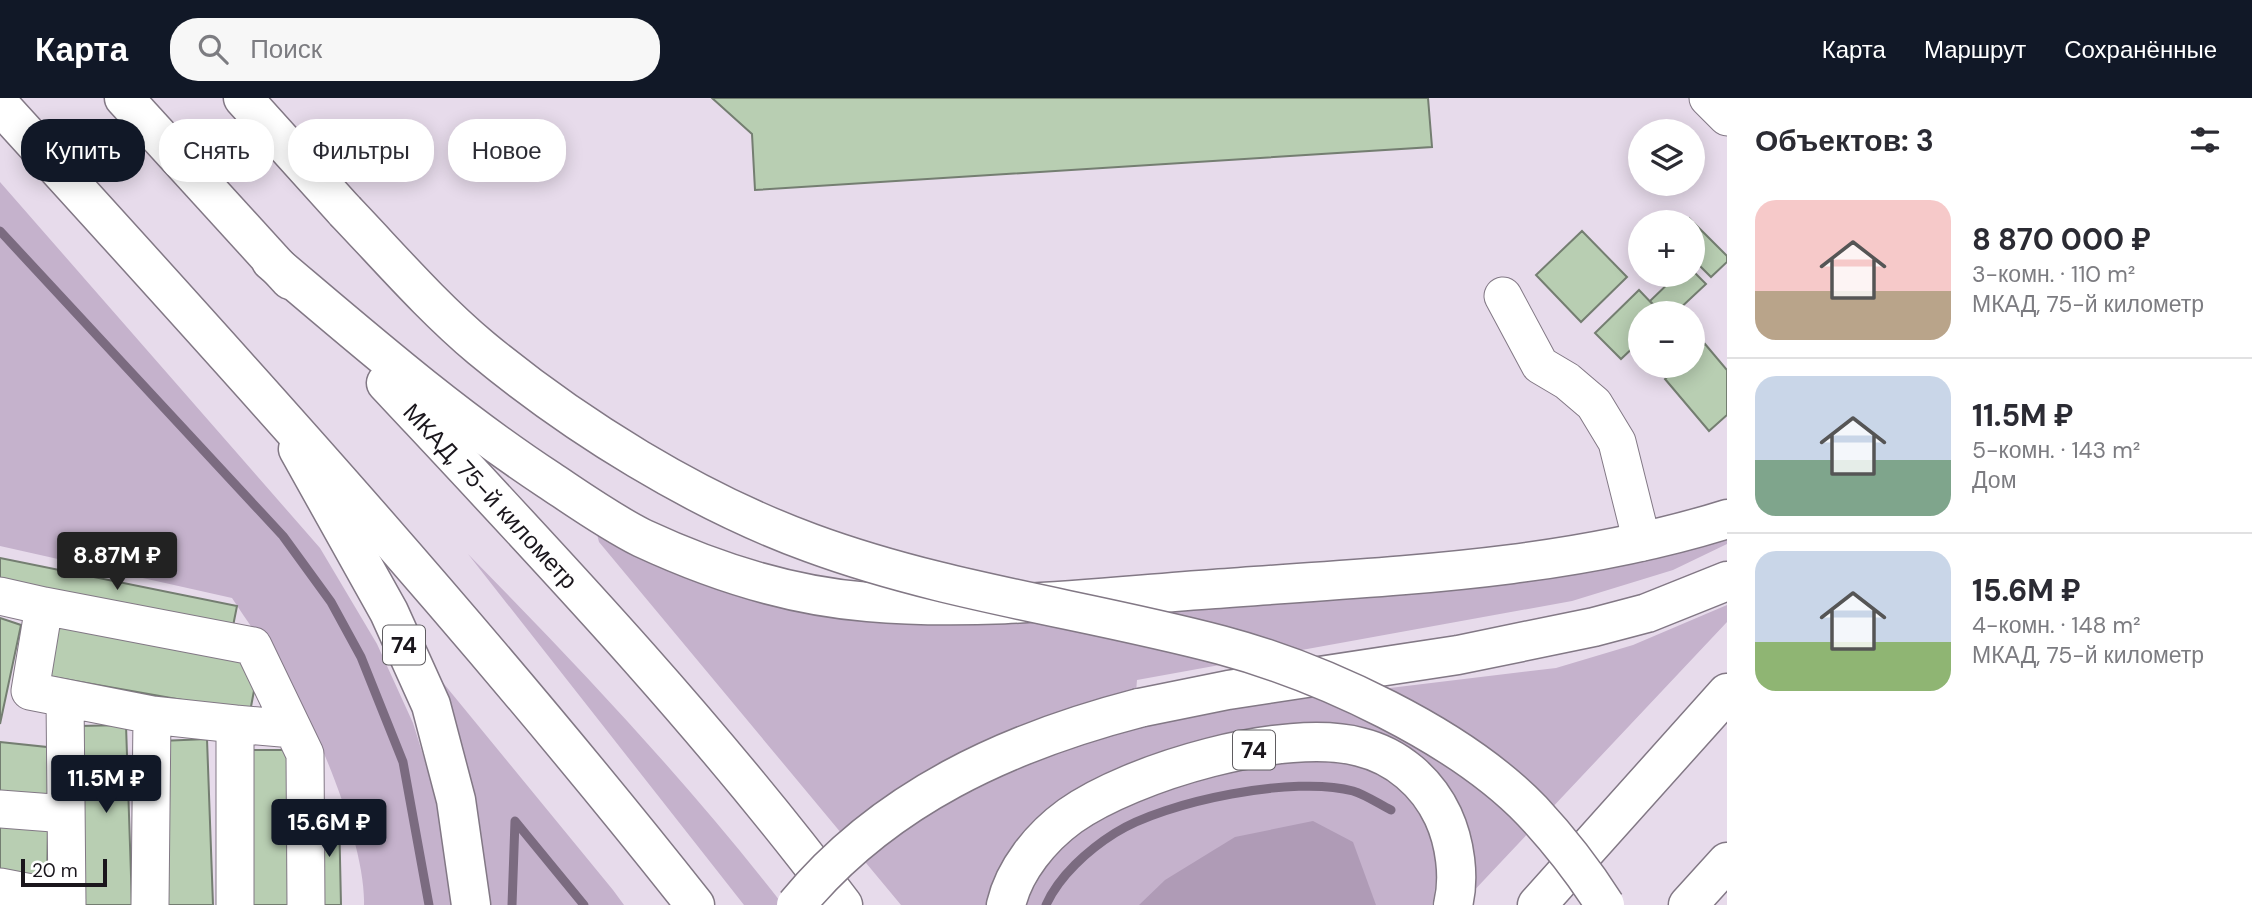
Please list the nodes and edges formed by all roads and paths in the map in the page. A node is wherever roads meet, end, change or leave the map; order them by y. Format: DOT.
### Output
graph roads {
  1 [pos="124,98"];
  2 [pos="243,98"];
  3 [pos="1708,98"];
  4 [pos="0,105"];
  5 [pos="1727,117"];
  6 [pos="271,261"];
  7 [pos="1503,296"];
  8 [pos="275,407"];
  9 [pos="1727,519"];
  10 [pos="1642,542"];
  11 [pos="1727,580"];
  12 [pos="0,596"];
  13 [pos="44,606"];
  14 [pos="1727,693"];
  15 [pos="65,698"];
  16 [pos="152,715"];
  17 [pos="235,724"];
  18 [pos="293,729"];
  19 [pos="0,809"];
  20 [pos="66,814"];
  21 [pos="1727,862"];
  22 [pos="0,887"];
  23 [pos="67,903"];
  24 [pos="150,905"];
  25 [pos="235,905"];
  26 [pos="306,905"];
  27 [pos="471,905"];
  28 [pos="695,905"];
  29 [pos="796,905"];
  30 [pos="843,905"];
  31 [pos="1006,905"];
  32 [pos="1453,905"];
  33 [pos="1537,905"];
  34 [pos="1605,905"];
  35 [pos="1688,905"];
  1 -- 6 [label="main road, МКАД, 75-й километр"];
  2 -- 34 [label="main road, bridge"];
  3 -- 5 [label="lane"];
  4 -- 8 [label="main road"];
  6 -- 10 [label="main road"];
  6 -- 30 [label="main road, МКАД, 75-й километр"];
  7 -- 10 [label="lane"];
  8 -- 27 [label="main road, 74"];
  8 -- 28 [label="main road"];
  9 -- 10 [label="main road"];
  11 -- 29 [label="main road, bridge"];
  12 -- 13 [label="lane"];
  13 -- 15 [label="lane"];
  13 -- 18 [label="lane"];
  14 -- 33 [label="main road"];
  15 -- 16 [label="lane"];
  15 -- 20 [label="lane"];
  16 -- 17 [label="lane"];
  16 -- 24 [label="lane"];
  17 -- 18 [label="lane"];
  17 -- 25 [label="lane"];
  18 -- 26 [label="lane"];
  19 -- 20 [label="lane"];
  20 -- 23 [label="lane"];
  21 -- 35 [label="main road"];
  22 -- 23 [label="lane"];
  31 -- 32 [label="main road, 74"];
}
